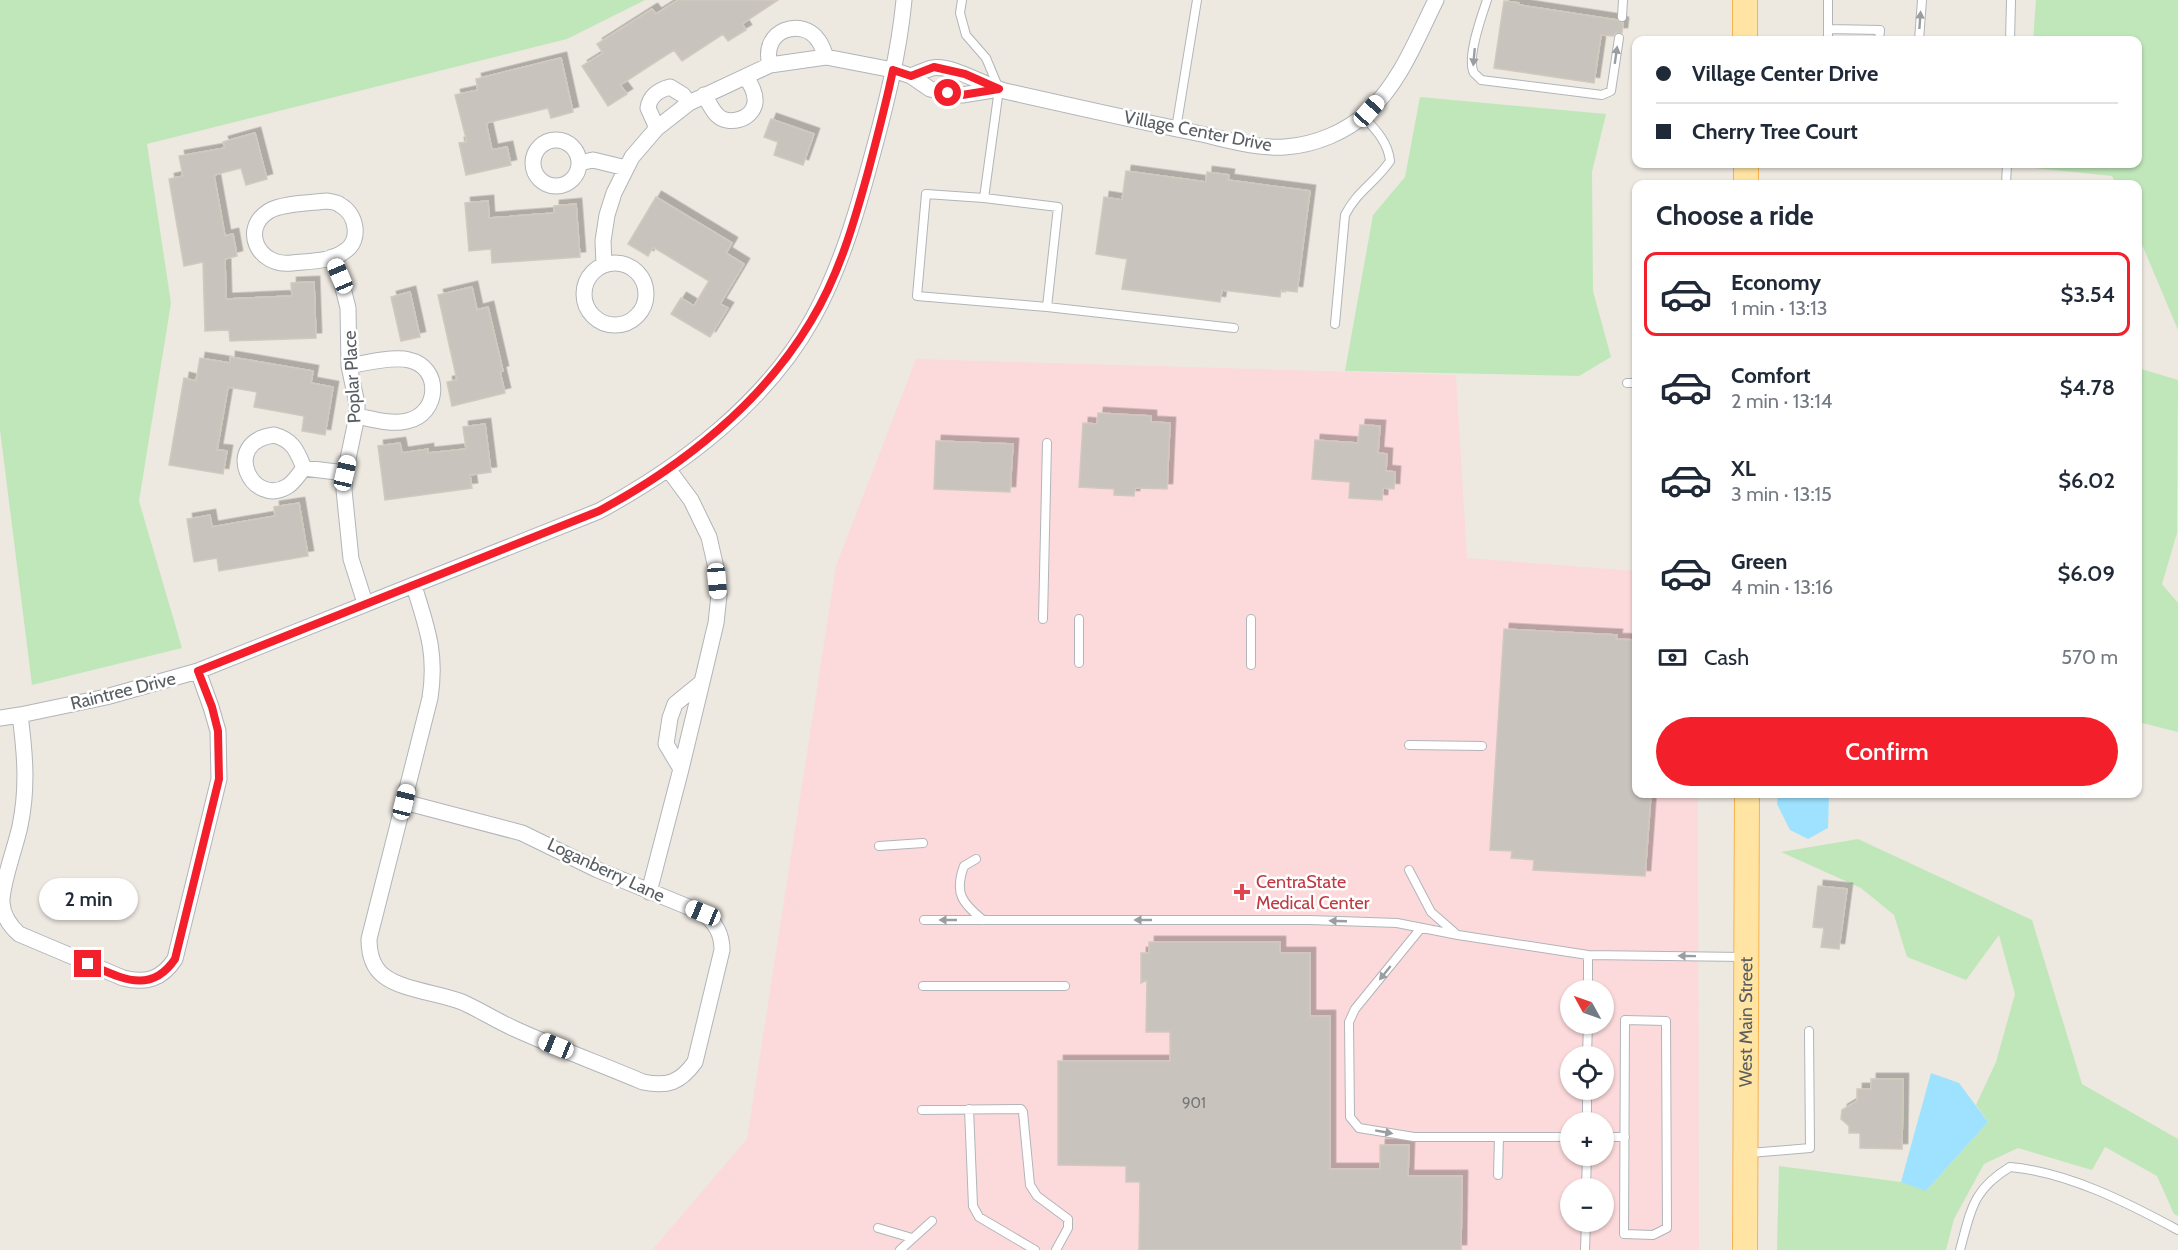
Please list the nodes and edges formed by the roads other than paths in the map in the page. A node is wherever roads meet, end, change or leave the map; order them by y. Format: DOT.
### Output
graph roads {
  1 [pos="904,0"];
  2 [pos="962,0"];
  3 [pos="1197,0"];
  4 [pos="1436,0"];
  5 [pos="1487,0"];
  6 [pos="1623,0"];
  7 [pos="1745,0"];
  8 [pos="1828,0"];
  9 [pos="1922,0"];
  10 [pos="2011,0"];
  11 [pos="1622,17"];
  12 [pos="1829,29"];
  13 [pos="1745,36"];
  14 [pos="1828,36"];
  15 [pos="1879,36"];
  16 [pos="1919,36"];
  17 [pos="2010,36"];
  18 [pos="1619,38"];
  19 [pos="826,57"];
  20 [pos="770,65"];
  21 [pos="893,70"];
  22 [pos="746,76"];
  23 [pos="911,76"];
  24 [pos="999,89"];
  25 [pos="704,95"];
  26 [pos="689,103"];
  27 [pos="1363,116"];
  28 [pos="657,128"];
  29 [pos="1176,129"];
  30 [pos="579,163"];
  31 [pos="626,168"];
  32 [pos="984,198"];
  33 [pos="332,258"];
  34 [pos="604,264"];
  35 [pos="1047,308"];
  36 [pos="1335,324"];
  37 [pos="1234,328"];
  38 [pos="349,366"];
  39 [pos="1627,383"];
  40 [pos="1632,383"];
  41 [pos="357,416"];
  42 [pos="1047,443"];
  43 [pos="304,468"];
  44 [pos="668,469"];
  45 [pos="345,473"];
  46 [pos="414,586"];
  47 [pos="365,603"];
  48 [pos="1043,619"];
  49 [pos="1079,619"];
  50 [pos="1251,619"];
  51 [pos="1079,663"];
  52 [pos="1251,665"];
  53 [pos="198,671"];
  54 [pos="702,681"];
  55 [pos="20,716"];
  56 [pos="0,718"];
  57 [pos="1409,744"];
  58 [pos="1482,746"];
  59 [pos="681,769"];
  60 [pos="1747,798"];
  61 [pos="404,802"];
  62 [pos="923,843"];
  63 [pos="879,846"];
  64 [pos="976,859"];
  65 [pos="1409,870"];
  66 [pos="649,892"];
  67 [pos="924,920"];
  68 [pos="983,920"];
  69 [pos="1421,928"];
  70 [pos="1458,935"];
  71 [pos="1588,956"];
  72 [pos="1745,957"];
  73 [pos="1588,980"];
  74 [pos="923,986"];
  75 [pos="1065,986"];
  76 [pos="1809,1031"];
  77 [pos="969,1109"];
  78 [pos="922,1110"];
  79 [pos="1499,1137"];
  80 [pos="1560,1137"];
  81 [pos="1614,1137"];
  82 [pos="1625,1137"];
  83 [pos="1745,1154"];
  84 [pos="1498,1175"];
  85 [pos="932,1221"];
  86 [pos="878,1228"];
  87 [pos="2178,1230"];
  88 [pos="1586,1232"];
  89 [pos="912,1238"];
  90 [pos="900,1250"];
  91 [pos="1035,1250"];
  92 [pos="1056,1250"];
  93 [pos="1586,1250"];
  94 [pos="1745,1250"];
  95 [pos="1960,1250"];
  1 -- 21 [label="street, Raintree Drive"];
  2 -- 24 [label="lane"];
  3 -- 29 [label="lane"];
  4 -- 27 [label="street, Village Center Drive"];
  5 -- 18 [label="lane, one-way"];
  6 -- 11 [label="lane"];
  7 -- 13 [label="main road"];
  8 -- 12 [label="lane"];
  16 -- 9 [label="lane, one-way"];
  10 -- 17 [label="lane"];
  12 -- 14 [label="lane"];
  12 -- 15 [label="lane"];
  19 -- 20 [label="street, Village Center Drive"];
  19 -- 20 [label="street"];
  19 -- 21 [label="street, Village Center Drive"];
  20 -- 22 [label="street, Village Center Drive"];
  21 -- 23 [label="street, Village Center Drive"];
  21 -- 44 [label="street, Raintree Drive"];
  22 -- 25 [label="street, Village Center Drive"];
  22 -- 25 [label="street"];
  23 -- 24 [label="street, Village Center Drive"];
  23 -- 24 [label="street, Village Center Drive"];
  24 -- 29 [label="street, Village Center Drive"];
  24 -- 32 [label="lane"];
  25 -- 26 [label="street, Village Center Drive"];
  26 -- 28 [label="street, Village Center Drive"];
  26 -- 28 [label="street"];
  27 -- 29 [label="street, Village Center Drive"];
  27 -- 36 [label="lane"];
  28 -- 31 [label="street, Village Center Drive"];
  30 -- 31 [label="street"];
  31 -- 34 [label="street, Village Center Drive"];
  32 -- 35 [label="lane"];
  32 -- 35 [label="lane"];
  33 -- 33 [label="street"];
  33 -- 38 [label="street, Poplar Place"];
  34 -- 34 [label="street"];
  35 -- 37 [label="lane"];
  38 -- 41 [label="street, Poplar Place"];
  38 -- 41 [label="street"];
  39 -- 40 [label="lane"];
  41 -- 45 [label="street, Poplar Place"];
  42 -- 48 [label="lane"];
  43 -- 45 [label="street"];
  44 -- 46 [label="street, Raintree Drive"];
  44 -- 54 [label="street"];
  45 -- 47 [label="street, Poplar Place"];
  46 -- 47 [label="street, Raintree Drive"];
  46 -- 61 [label="street, Loganberry Lane"];
  47 -- 53 [label="street, Raintree Drive"];
  49 -- 51 [label="lane"];
  50 -- 52 [label="lane"];
  53 -- 55 [label="street, Raintree Drive"];
  53 -- 55 [label="street"];
  54 -- 59 [label="street"];
  54 -- 59 [label="street"];
  55 -- 56 [label="street, Raintree Drive"];
  57 -- 58 [label="lane"];
  59 -- 66 [label="street"];
  60 -- 72 [label="main road, West Main Street"];
  61 -- 66 [label="street, Loganberry Lane"];
  61 -- 66 [label="street, Loganberry Lane"];
  62 -- 63 [label="lane"];
  64 -- 68 [label="lane"];
  65 -- 70 [label="lane"];
  68 -- 67 [label="lane, one-way"];
  69 -- 68 [label="lane, one-way"];
  69 -- 70 [label="lane"];
  69 -- 79 [label="lane, one-way"];
  70 -- 71 [label="lane"];
  72 -- 71 [label="lane, one-way"];
  71 -- 73 [label="lane"];
  72 -- 83 [label="main road, West Main Street"];
  74 -- 75 [label="lane"];
  76 -- 83 [label="lane"];
  77 -- 78 [label="lane"];
  77 -- 91 [label="lane"];
  77 -- 92 [label="lane"];
  79 -- 80 [label="lane"];
  79 -- 84 [label="lane"];
  81 -- 82 [label="lane"];
  82 -- 82 [label="lane"];
  83 -- 94 [label="main road, West Main Street"];
  85 -- 89 [label="lane"];
  86 -- 89 [label="lane"];
  87 -- 95 [label="lane"];
  88 -- 93 [label="lane"];
  89 -- 90 [label="lane"];
}
